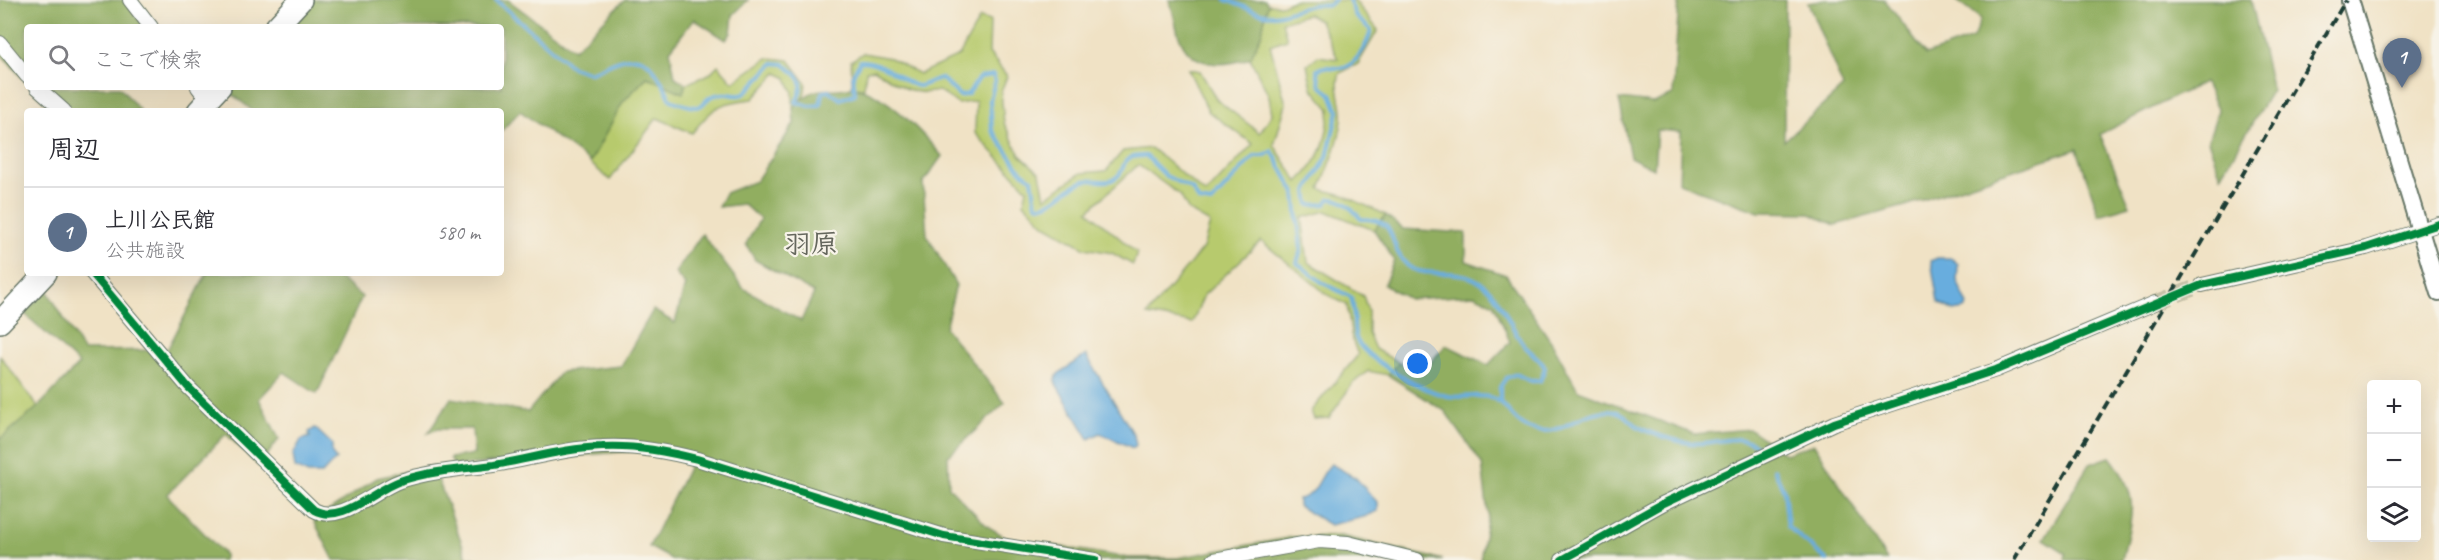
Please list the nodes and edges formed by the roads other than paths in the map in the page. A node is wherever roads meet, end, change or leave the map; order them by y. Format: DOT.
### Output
graph roads {
  1 [pos="129,0"];
  2 [pos="301,0"];
  3 [pos="2350,0"];
  4 [pos="149,24"];
  5 [pos="279,24"];
  6 [pos="0,43"];
  7 [pos="24,72"];
  8 [pos="40,90"];
  9 [pos="61,108"];
  10 [pos="2439,224"];
  11 [pos="2420,231"];
  12 [pos="43,276"];
  13 [pos="95,276"];
  14 [pos="2202,285"];
  15 [pos="2439,293"];
  16 [pos="2155,303"];
  17 [pos="0,322"];
  18 [pos="1095,560"];
  19 [pos="1214,560"];
  20 [pos="1417,560"];
  21 [pos="1562,560"];
  1 -- 4 [label="street"];
  2 -- 5 [label="highway"];
  3 -- 11 [label="street"];
  6 -- 7 [label="street"];
  8 -- 9 [label="street"];
  10 -- 11 [label="street"];
  11 -- 14 [label="street"];
  11 -- 15 [label="street"];
  12 -- 17 [label="highway"];
  13 -- 18 [label="street"];
  16 -- 21 [label="street"];
  19 -- 20 [label="street"];
}
